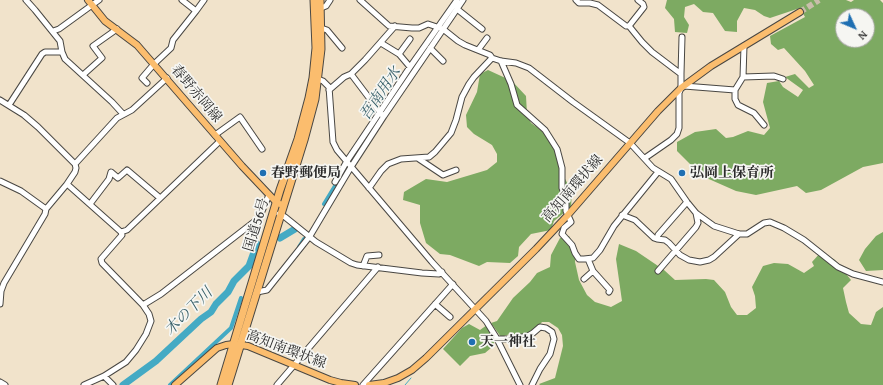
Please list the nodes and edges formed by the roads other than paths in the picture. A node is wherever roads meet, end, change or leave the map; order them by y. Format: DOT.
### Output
graph roads {
  1 [pos="26,0"];
  2 [pos="98,0"];
  3 [pos="182,0"];
  4 [pos="204,0"];
  5 [pos="314,0"];
  6 [pos="320,0"];
  7 [pos="330,0"];
  8 [pos="360,0"];
  9 [pos="457,0"];
  10 [pos="463,0"];
  11 [pos="576,0"];
  12 [pos="638,0"];
  13 [pos="90,2"];
  14 [pos="321,8"];
  15 [pos="457,9"];
  16 [pos="196,11"];
  17 [pos="800,12"];
  18 [pos="395,26"];
  19 [pos="629,26"];
  20 [pos="321,28"];
  21 [pos="440,28"];
  22 [pos="117,29"];
  23 [pos="482,29"];
  24 [pos="53,31"];
  25 [pos="682,37"];
  26 [pos="487,38"];
  27 [pos="410,39"];
  28 [pos="381,43"];
  29 [pos="744,46"];
  30 [pos="342,48"];
  31 [pos="430,48"];
  32 [pos="478,50"];
  33 [pos="62,52"];
  34 [pos="399,54"];
  35 [pos="492,58"];
  36 [pos="443,61"];
  37 [pos="501,61"];
  38 [pos="154,64"];
  39 [pos="410,67"];
  40 [pos="350,74"];
  41 [pos="681,74"];
  42 [pos="84,75"];
  43 [pos="743,77"];
  44 [pos="167,78"];
  45 [pos="315,79"];
  46 [pos="783,79"];
  47 [pos="147,83"];
  48 [pos="683,87"];
  49 [pos="329,90"];
  50 [pos="735,90"];
  51 [pos="0,100"];
  52 [pos="9,105"];
  53 [pos="123,114"];
  54 [pos="382,114"];
  55 [pos="764,125"];
  56 [pos="215,135"];
  57 [pos="220,141"];
  58 [pos="630,143"];
  59 [pos="262,149"];
  60 [pos="419,158"];
  61 [pos="645,158"];
  62 [pos="75,164"];
  63 [pos="349,164"];
  64 [pos="456,170"];
  65 [pos="658,172"];
  66 [pos="0,181"];
  67 [pos="335,182"];
  68 [pos="67,184"];
  69 [pos="369,188"];
  70 [pos="269,195"];
  71 [pos="160,198"];
  72 [pos="687,202"];
  73 [pos="90,204"];
  74 [pos="280,204"];
  75 [pos="46,209"];
  76 [pos="277,213"];
  77 [pos="696,213"];
  78 [pos="622,215"];
  79 [pos="567,216"];
  80 [pos="121,232"];
  81 [pos="739,234"];
  82 [pos="310,236"];
  83 [pos="657,239"];
  84 [pos="675,251"];
  85 [pos="379,255"];
  86 [pos="588,259"];
  87 [pos="362,266"];
  88 [pos="378,267"];
  89 [pos="593,271"];
  90 [pos="658,271"];
  91 [pos="442,272"];
  92 [pos="584,279"];
  93 [pos="883,282"];
  94 [pos="453,284"];
  95 [pos="257,292"];
  96 [pos="609,292"];
  97 [pos="0,304"];
  98 [pos="435,304"];
  99 [pos="143,305"];
  100 [pos="476,309"];
  101 [pos="450,317"];
  102 [pos="497,339"];
  103 [pos="238,344"];
  104 [pos="295,365"];
  105 [pos="104,376"];
  106 [pos="0,382"];
  107 [pos="5,385"];
  108 [pos="84,385"];
  109 [pos="113,385"];
  110 [pos="175,385"];
  111 [pos="221,385"];
  112 [pos="228,385"];
  113 [pos="277,385"];
  114 [pos="355,385"];
  115 [pos="363,385"];
  116 [pos="369,385"];
  117 [pos="520,385"];
  118 [pos="532,385"];
  1 -- 24 [label="street"];
  2 -- 13 [label="street"];
  3 -- 16 [label="street"];
  4 -- 16 [label="street"];
  5 -- 45 [label="highway, 国道56号"];
  6 -- 14 [label="highway, 国道56号"];
  7 -- 14 [label="street"];
  8 -- 18 [label="street"];
  9 -- 21 [label="street"];
  10 -- 15 [label="street"];
  11 -- 19 [label="street"];
  12 -- 19 [label="street"];
  13 -- 22 [label="main road, 春野赤岡線"];
  13 -- 24 [label="street"];
  14 -- 20 [label="highway, 国道56号"];
  15 -- 21 [label="street"];
  15 -- 23 [label="street"];
  16 -- 38 [label="street"];
  17 -- 29 [label="main road, 高知南環状線"];
  18 -- 21 [label="street"];
  18 -- 28 [label="street"];
  19 -- 41 [label="street"];
  20 -- 30 [label="street"];
  20 -- 45 [label="highway, 国道56号"];
  21 -- 31 [label="street"];
  21 -- 32 [label="street"];
  21 -- 39 [label="street"];
  22 -- 38 [label="main road, 春野赤岡線"];
  22 -- 42 [label="street"];
  24 -- 33 [label="street"];
  25 -- 41 [label="street"];
  26 -- 32 [label="street"];
  27 -- 34 [label="street"];
  28 -- 34 [label="street"];
  28 -- 40 [label="street"];
  29 -- 43 [label="street"];
  29 -- 48 [label="main road, 高知南環状線"];
  31 -- 36 [label="street"];
  31 -- 54 [label="street"];
  32 -- 35 [label="street"];
  33 -- 42 [label="street"];
  33 -- 52 [label="street"];
  34 -- 39 [label="street"];
  35 -- 37 [label="street"];
  35 -- 60 [label="street"];
  37 -- 58 [label="street"];
  37 -- 79 [label="street"];
  38 -- 44 [label="main road, 春野赤岡線"];
  38 -- 47 [label="street"];
  39 -- 54 [label="street"];
  40 -- 49 [label="street"];
  40 -- 54 [label="street"];
  41 -- 48 [label="street"];
  42 -- 53 [label="street"];
  43 -- 46 [label="street"];
  43 -- 50 [label="street"];
  44 -- 53 [label="street"];
  44 -- 56 [label="main road, 春野赤岡線"];
  45 -- 49 [label="street"];
  45 -- 74 [label="highway, 国道56号"];
  48 -- 50 [label="street"];
  48 -- 58 [label="main road, 高知南環状線"];
  48 -- 61 [label="street"];
  49 -- 63 [label="street"];
  50 -- 55 [label="street"];
  51 -- 52 [label="street"];
  52 -- 62 [label="street"];
  53 -- 62 [label="street"];
  54 -- 63 [label="street"];
  56 -- 57 [label="main road, 春野赤岡線"];
  56 -- 59 [label="street"];
  57 -- 70 [label="main road, 春野赤岡線"];
  57 -- 71 [label="street"];
  58 -- 61 [label="street"];
  58 -- 79 [label="main road, 高知南環状線"];
  60 -- 64 [label="street"];
  60 -- 69 [label="street"];
  61 -- 65 [label="street"];
  62 -- 68 [label="street"];
  63 -- 67 [label="street"];
  63 -- 69 [label="street"];
  63 -- 82 [label="street"];
  65 -- 72 [label="street"];
  65 -- 78 [label="street"];
  66 -- 75 [label="street"];
  68 -- 73 [label="street"];
  68 -- 75 [label="street"];
  69 -- 91 [label="street"];
  70 -- 74 [label="main road, 春野赤岡線"];
  70 -- 99 [label="street"];
  71 -- 73 [label="street"];
  71 -- 80 [label="street"];
  72 -- 77 [label="street"];
  72 -- 83 [label="street"];
  73 -- 80 [label="street"];
  74 -- 76 [label="highway, 国道56号"];
  75 -- 97 [label="street"];
  76 -- 82 [label="street"];
  76 -- 95 [label="highway, 国道56号"];
  76 -- 103 [label="highway, 国道56号"];
  77 -- 81 [label="street"];
  77 -- 84 [label="street"];
  78 -- 83 [label="street"];
  78 -- 86 [label="street"];
  79 -- 86 [label="street"];
  79 -- 100 [label="main road, 高知南環状線"];
  80 -- 99 [label="street"];
  81 -- 84 [label="street"];
  81 -- 93 [label="street"];
  82 -- 87 [label="street"];
  82 -- 95 [label="street"];
  83 -- 84 [label="street"];
  84 -- 90 [label="street"];
  85 -- 87 [label="street"];
  86 -- 89 [label="street"];
  87 -- 88 [label="street"];
  88 -- 91 [label="street"];
  88 -- 104 [label="street"];
  89 -- 92 [label="street"];
  89 -- 96 [label="street"];
  91 -- 94 [label="street"];
  94 -- 98 [label="street"];
  94 -- 100 [label="street"];
  95 -- 103 [label="highway, 国道56号"];
  98 -- 101 [label="street"];
  98 -- 115 [label="street"];
  99 -- 105 [label="street"];
  100 -- 102 [label="street"];
  100 -- 116 [label="main road, 高知南環状線"];
  102 -- 117 [label="street"];
  102 -- 118 [label="street"];
  103 -- 104 [label="main road, 高知南環状線"];
  103 -- 110 [label="main road, 高知南環状線"];
  103 -- 111 [label="highway, 国道56号"];
  103 -- 112 [label="highway, 国道56号"];
  104 -- 113 [label="street"];
  104 -- 114 [label="main road, 高知南環状線"];
  105 -- 108 [label="street"];
  105 -- 109 [label="street"];
  106 -- 107 [label="street"];
}
